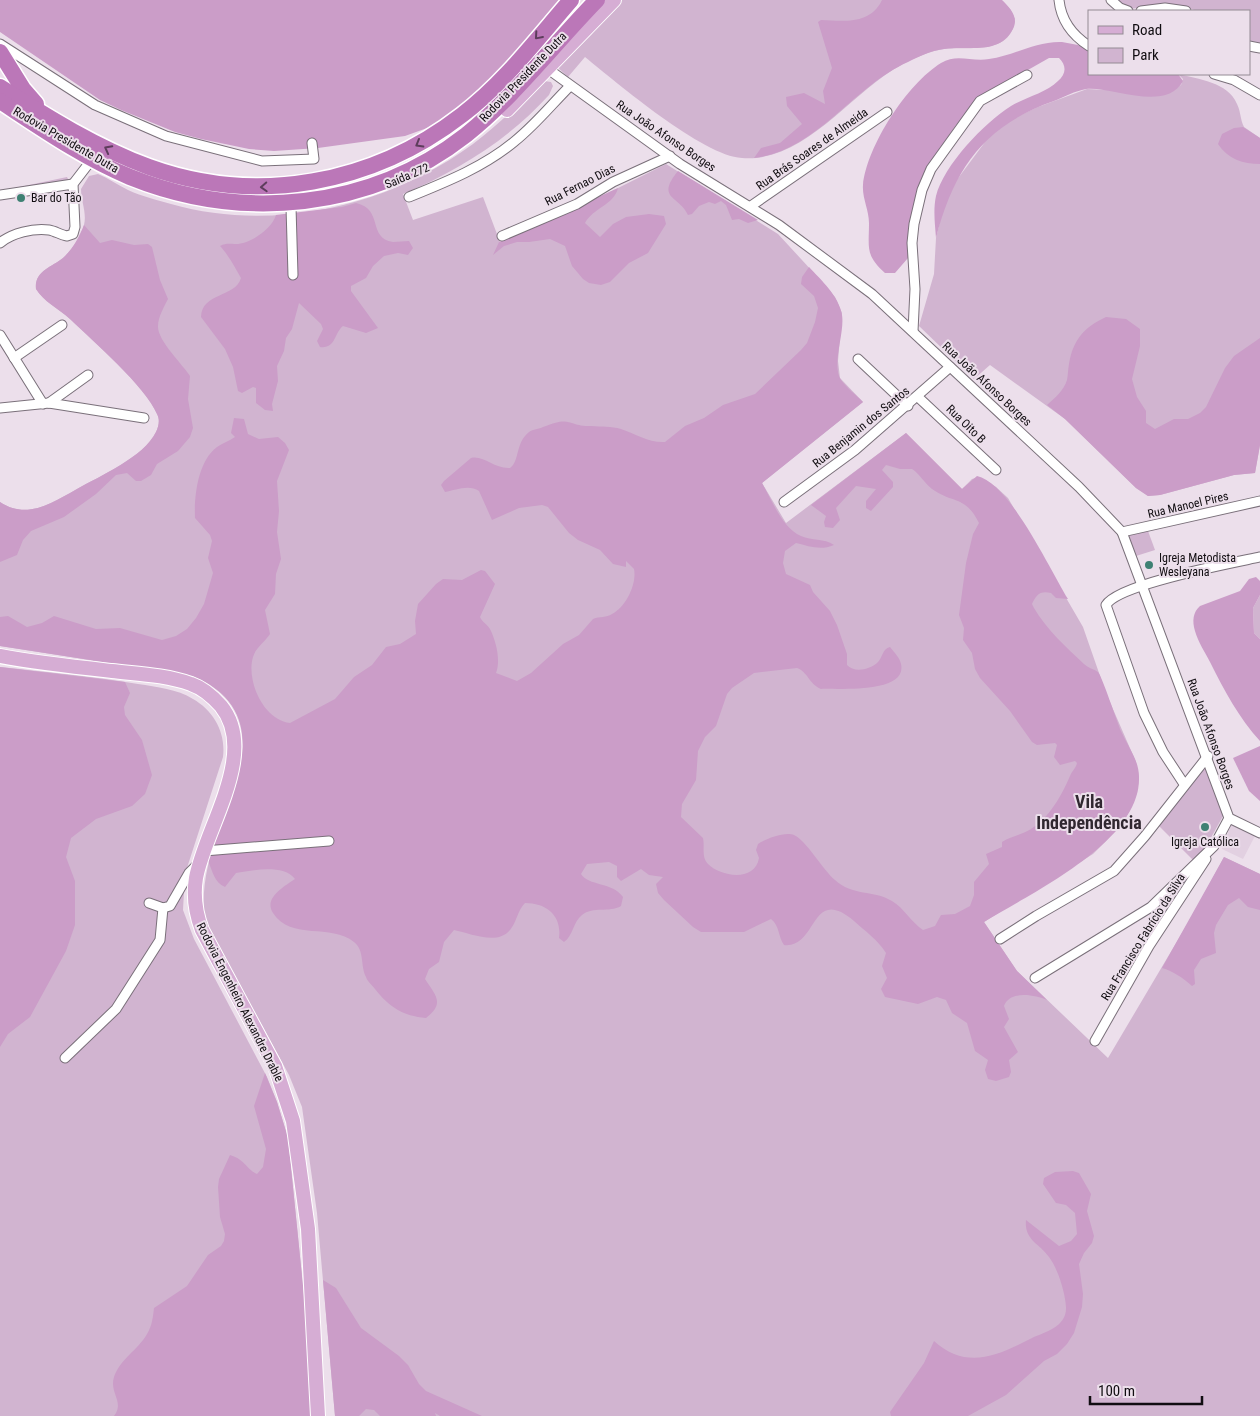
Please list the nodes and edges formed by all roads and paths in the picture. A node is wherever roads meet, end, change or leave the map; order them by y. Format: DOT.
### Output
graph roads {
  1 [pos="571,0"];
  2 [pos="597,0"];
  3 [pos="614,0"];
  4 [pos="1059,0"];
  5 [pos="1111,0"];
  6 [pos="1125,10"];
  7 [pos="1149,10"];
  8 [pos="1179,10"];
  9 [pos="0,44"];
  10 [pos="1088,45"];
  11 [pos="0,52"];
  12 [pos="548,69"];
  13 [pos="1027,75"];
  14 [pos="1217,75"];
  15 [pos="570,86"];
  16 [pos="0,87"];
  17 [pos="1260,95"];
  18 [pos="0,101"];
  19 [pos="507,110"];
  20 [pos="887,112"];
  21 [pos="66,126"];
  22 [pos="312,143"];
  23 [pos="670,156"];
  24 [pos="99,162"];
  25 [pos="73,184"];
  26 [pos="0,195"];
  27 [pos="409,197"];
  28 [pos="751,206"];
  29 [pos="291,207"];
  30 [pos="502,236"];
  31 [pos="0,243"];
  32 [pos="293,275"];
  33 [pos="62,325"];
  34 [pos="913,331"];
  35 [pos="0,336"];
  36 [pos="14,358"];
  37 [pos="858,359"];
  38 [pos="950,367"];
  39 [pos="88,375"];
  40 [pos="918,396"];
  41 [pos="46,403"];
  42 [pos="908,406"];
  43 [pos="0,408"];
  44 [pos="144,418"];
  45 [pos="996,470"];
  46 [pos="1260,501"];
  47 [pos="784,502"];
  48 [pos="1122,532"];
  49 [pos="1260,557"];
  50 [pos="1141,585"];
  51 [pos="0,656"];
  52 [pos="1208,756"];
  53 [pos="1184,784"];
  54 [pos="1229,818"];
  55 [pos="1260,833"];
  56 [pos="329,841"];
  57 [pos="1214,846"];
  58 [pos="202,856"];
  59 [pos="150,903"];
  60 [pos="163,908"];
  61 [pos="1000,939"];
  62 [pos="1035,978"];
  63 [pos="1095,1041"];
  64 [pos="64,1058"];
  65 [pos="318,1416"];
  1 -- 21 [label="highway, Rodovia Presidente Dutra, one-way"];
  2 -- 24 [label="highway, Rodovia Presidente Dutra"];
  3 -- 12 [label="main road"];
  4 -- 10 [label="street"];
  5 -- 6 [label="street"];
  7 -- 8 [label="street"];
  9 -- 22 [label="street"];
  11 -- 21 [label="highway"];
  12 -- 15 [label="street, Rua João Afonso Borges"];
  12 -- 19 [label="main road"];
  13 -- 34 [label="street"];
  14 -- 17 [label="street"];
  15 -- 23 [label="street, Rua João Afonso Borges"];
  15 -- 27 [label="street"];
  16 -- 21 [label="highway, Rodovia Presidente Dutra"];
  18 -- 24 [label="highway, Rodovia Presidente Dutra"];
  19 -- 29 [label="highway, Saída 272"];
  20 -- 28 [label="street, Rua Brás Soares de Almeida"];
  23 -- 28 [label="street, Rua João Afonso Borges"];
  23 -- 30 [label="street, Rua Fernao Dias"];
  24 -- 25 [label="street"];
  24 -- 29 [label="highway, Saída 272"];
  25 -- 26 [label="street"];
  25 -- 31 [label="street"];
  28 -- 34 [label="street, Rua João Afonso Borges"];
  29 -- 32 [label="street"];
  33 -- 36 [label="street"];
  34 -- 38 [label="street, Rua João Afonso Borges"];
  35 -- 36 [label="street"];
  36 -- 41 [label="street"];
  37 -- 42 [label="street"];
  38 -- 40 [label="street, Rua Benjamin dos Santos"];
  38 -- 48 [label="street, Rua João Afonso Borges"];
  39 -- 41 [label="street"];
  40 -- 42 [label="street, Rua Benjamin dos Santos"];
  40 -- 45 [label="street, Rua Oito B"];
  41 -- 43 [label="street"];
  41 -- 44 [label="street"];
  42 -- 47 [label="street, Rua Benjamin dos Santos"];
  46 -- 48 [label="street, Rua Manoel Pires"];
  48 -- 50 [label="street, Rua João Afonso Borges"];
  49 -- 50 [label="street"];
  50 -- 52 [label="street, Rua João Afonso Borges"];
  50 -- 53 [label="street"];
  51 -- 58 [label="main road, Rodovia Engenheiro Alexandre Drable"];
  52 -- 53 [label="street"];
  52 -- 54 [label="street, Rua João Afonso Borges"];
  53 -- 61 [label="street"];
  54 -- 55 [label="street"];
  54 -- 57 [label="street"];
  56 -- 58 [label="street"];
  57 -- 62 [label="street"];
  57 -- 63 [label="street, Rua Francisco Fabrício da Silva"];
  58 -- 60 [label="street"];
  58 -- 65 [label="main road, Rodovia Engenheiro Alexandre Drable"];
  59 -- 60 [label="street"];
  60 -- 64 [label="street"];
}
